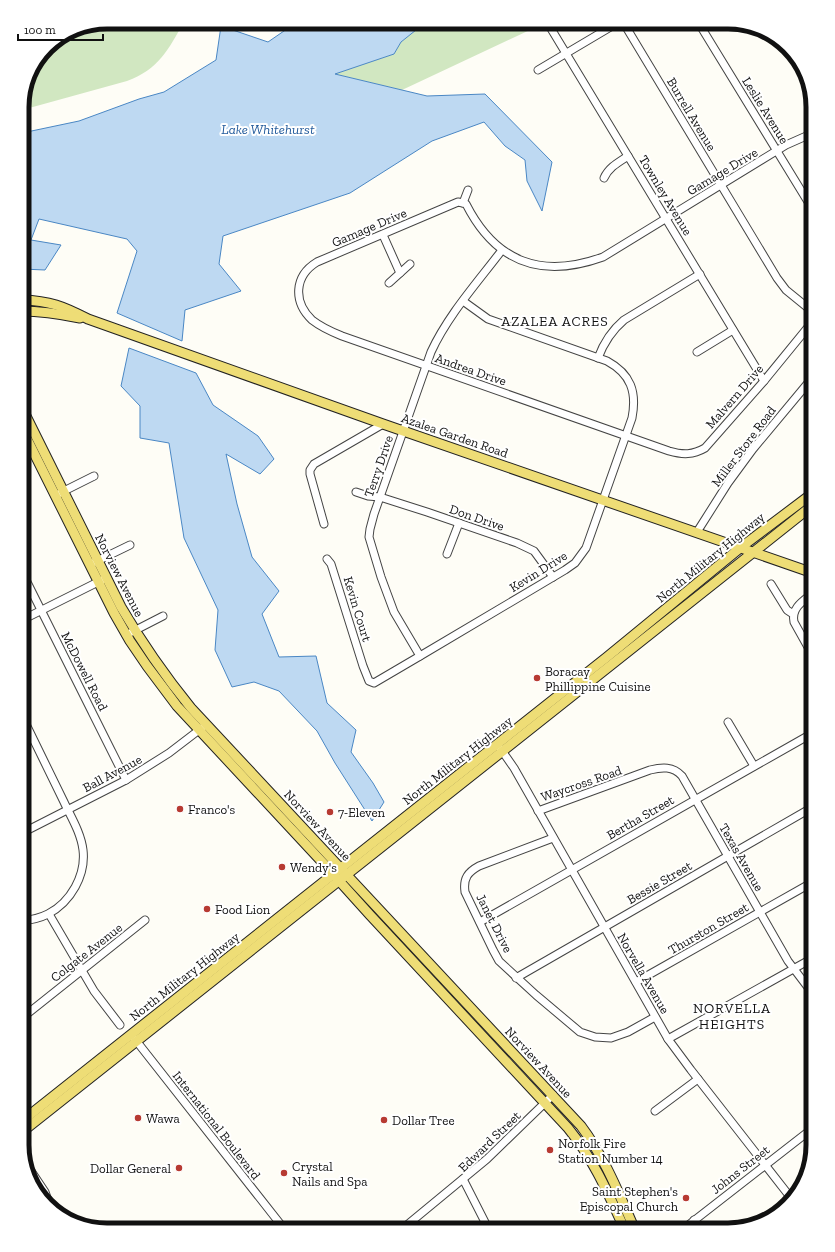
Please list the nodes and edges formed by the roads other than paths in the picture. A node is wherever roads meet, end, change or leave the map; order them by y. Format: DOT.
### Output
graph roads {
  1 [pos="551,29"];
  2 [pos="607,29"];
  3 [pos="627,29"];
  4 [pos="702,29"];
  5 [pos="566,54"];
  6 [pos="538,70"];
  7 [pos="806,135"];
  8 [pos="777,151"];
  9 [pos="628,156"];
  10 [pos="604,178"];
  11 [pos="721,186"];
  12 [pos="468,190"];
  13 [pos="806,199"];
  14 [pos="463,203"];
  15 [pos="666,218"];
  16 [pos="382,235"];
  17 [pos="502,250"];
  18 [pos="410,264"];
  19 [pos="400,273"];
  20 [pos="700,274"];
  21 [pos="389,283"];
  22 [pos="298,289"];
  23 [pos="29,301"];
  24 [pos="463,301"];
  25 [pos="806,306"];
  26 [pos="29,312"];
  27 [pos="88,319"];
  28 [pos="733,330"];
  29 [pos="806,330"];
  30 [pos="697,352"];
  31 [pos="598,358"];
  32 [pos="426,366"];
  33 [pos="764,381"];
  34 [pos="806,385"];
  35 [pos="29,424"];
  36 [pos="383,424"];
  37 [pos="403,430"];
  38 [pos="626,436"];
  39 [pos="29,441"];
  40 [pos="656,447"];
  41 [pos="94,476"];
  42 [pos="356,492"];
  43 [pos="59,493"];
  44 [pos="380,497"];
  45 [pos="806,498"];
  46 [pos="603,501"];
  47 [pos="806,510"];
  48 [pos="458,523"];
  49 [pos="324,524"];
  50 [pos="697,532"];
  51 [pos="130,545"];
  52 [pos="740,548"];
  53 [pos="753,552"];
  54 [pos="447,554"];
  55 [pos="327,559"];
  56 [pos="94,563"];
  57 [pos="806,571"];
  58 [pos="553,577"];
  59 [pos="102,580"];
  60 [pos="771,584"];
  61 [pos="29,586"];
  62 [pos="806,598"];
  63 [pos="41,610"];
  64 [pos="793,614"];
  65 [pos="29,616"];
  66 [pos="163,616"];
  67 [pos="135,630"];
  68 [pos="126,635"];
  69 [pos="806,643"];
  70 [pos="420,656"];
  71 [pos="363,666"];
  72 [pos="728,722"];
  73 [pos="203,727"];
  74 [pos="29,730"];
  75 [pos="806,737"];
  76 [pos="500,748"];
  77 [pos="754,766"];
  78 [pos="632,777"];
  79 [pos="126,780"];
  80 [pos="695,800"];
  81 [pos="68,810"];
  82 [pos="538,811"];
  83 [pos="806,811"];
  84 [pos="29,830"];
  85 [pos="553,838"];
  86 [pos="727,856"];
  87 [pos="572,870"];
  88 [pos="344,871"];
  89 [pos="336,878"];
  90 [pos="806,886"];
  91 [pos="759,912"];
  92 [pos="49,914"];
  93 [pos="29,920"];
  94 [pos="146,920"];
  95 [pos="480,922"];
  96 [pos="604,927"];
  97 [pos="806,962"];
  98 [pos="794,969"];
  99 [pos="81,970"];
  100 [pos="516,978"];
  101 [pos="636,982"];
  102 [pos="806,985"];
  103 [pos="29,1012"];
  104 [pos="655,1016"];
  105 [pos="120,1026"];
  106 [pos="134,1038"];
  107 [pos="668,1039"];
  108 [pos="698,1078"];
  109 [pos="552,1095"];
  110 [pos="545,1103"];
  111 [pos="655,1111"];
  112 [pos="29,1116"];
  113 [pos="29,1126"];
  114 [pos="806,1133"];
  115 [pos="765,1165"];
  116 [pos="463,1179"];
  117 [pos="38,1181"];
  118 [pos="46,1194"];
  119 [pos="788,1195"];
  120 [pos="694,1220"];
  121 [pos="279,1223"];
  122 [pos="410,1223"];
  123 [pos="485,1223"];
  124 [pos="621,1223"];
  125 [pos="632,1223"];
  126 [pos="690,1223"];
  127 [pos="696,1223"];
  1 -- 5 [label="street, Townley Avenue"];
  2 -- 5 [label="street"];
  3 -- 11 [label="street, Burrell Avenue"];
  4 -- 8 [label="street, Leslie Avenue"];
  5 -- 6 [label="street"];
  5 -- 9 [label="street, Townley Avenue"];
  7 -- 8 [label="street, Gamage Drive"];
  8 -- 11 [label="street, Gamage Drive"];
  8 -- 13 [label="street, Leslie Avenue"];
  9 -- 10 [label="street"];
  9 -- 15 [label="street, Townley Avenue"];
  11 -- 15 [label="street, Gamage Drive"];
  11 -- 25 [label="street, Burrell Avenue"];
  12 -- 14 [label="street"];
  14 -- 16 [label="street, Gamage Drive"];
  14 -- 17 [label="street, Gamage Drive"];
  15 -- 17 [label="street, Gamage Drive"];
  15 -- 20 [label="street, Townley Avenue"];
  16 -- 19 [label="street"];
  16 -- 22 [label="street, Gamage Drive"];
  17 -- 24 [label="street, Terry Drive"];
  18 -- 19 [label="street"];
  19 -- 21 [label="street"];
  20 -- 28 [label="street, Townley Avenue"];
  20 -- 31 [label="street"];
  22 -- 32 [label="street, Andrea Drive"];
  23 -- 27 [label="main road, Azalea Garden Road"];
  24 -- 31 [label="street"];
  24 -- 32 [label="street, Terry Drive"];
  26 -- 27 [label="main road, Azalea Garden Road"];
  27 -- 36 [label="main road, Azalea Garden Road"];
  28 -- 30 [label="street"];
  28 -- 33 [label="street, Townley Avenue"];
  29 -- 33 [label="street, Malvern Drive"];
  31 -- 38 [label="street, Kevin Drive"];
  32 -- 37 [label="street, Terry Drive"];
  32 -- 38 [label="street, Andrea Drive"];
  33 -- 40 [label="street, Malvern Drive"];
  34 -- 50 [label="street, Miller Store Road"];
  35 -- 43 [label="main road, Norview Avenue"];
  36 -- 37 [label="main road, Azalea Garden Road"];
  36 -- 49 [label="street"];
  37 -- 44 [label="street, Terry Drive"];
  37 -- 46 [label="main road, Azalea Garden Road"];
  38 -- 40 [label="street, Andrea Drive"];
  38 -- 46 [label="street, Kevin Drive"];
  39 -- 43 [label="main road, Norview Avenue"];
  41 -- 43 [label="street"];
  42 -- 44 [label="street, Don Drive"];
  43 -- 56 [label="main road, Norview Avenue"];
  44 -- 48 [label="street, Don Drive"];
  44 -- 70 [label="street, Terry Drive"];
  45 -- 52 [label="main road, North Military Highway"];
  46 -- 50 [label="main road, Azalea Garden Road"];
  46 -- 58 [label="street, Kevin Drive"];
  47 -- 53 [label="main road, North Military Highway"];
  48 -- 54 [label="street"];
  48 -- 58 [label="street, Don Drive"];
  50 -- 52 [label="main road, Azalea Garden Road"];
  51 -- 56 [label="street"];
  52 -- 53 [label="main road, Azalea Garden Road"];
  52 -- 76 [label="main road, North Military Highway"];
  53 -- 57 [label="main road, Azalea Garden Road"];
  53 -- 76 [label="main road, North Military Highway"];
  55 -- 71 [label="street, Kevin Court"];
  56 -- 59 [label="main road, Norview Avenue"];
  58 -- 70 [label="street, Kevin Drive"];
  59 -- 63 [label="street"];
  59 -- 67 [label="main road, Norview Avenue"];
  59 -- 68 [label="main road, Norview Avenue"];
  60 -- 64 [label="street"];
  61 -- 63 [label="street, McDowell Road"];
  62 -- 64 [label="street"];
  63 -- 65 [label="street"];
  63 -- 79 [label="street, McDowell Road"];
  64 -- 69 [label="street"];
  66 -- 67 [label="street"];
  67 -- 68 [label="street"];
  67 -- 73 [label="main road, Norview Avenue"];
  68 -- 73 [label="main road, Norview Avenue"];
  70 -- 71 [label="street, Kevin Drive"];
  72 -- 77 [label="street"];
  73 -- 79 [label="street, Ball Avenue"];
  73 -- 88 [label="main road, Norview Avenue"];
  73 -- 89 [label="main road, Norview Avenue"];
  74 -- 81 [label="street"];
  75 -- 77 [label="street, Bertha Street"];
  76 -- 82 [label="street, Norvella Avenue"];
  76 -- 88 [label="main road, North Military Highway"];
  77 -- 80 [label="street, Bertha Street"];
  78 -- 80 [label="street, Texas Avenue"];
  78 -- 82 [label="street, Waycross Road"];
  79 -- 81 [label="street, Ball Avenue"];
  80 -- 86 [label="street, Texas Avenue"];
  80 -- 87 [label="street, Bertha Street"];
  81 -- 84 [label="street, Ball Avenue"];
  81 -- 92 [label="street"];
  82 -- 85 [label="street, Norvella Avenue"];
  83 -- 86 [label="street, Bessie Street"];
  85 -- 87 [label="street, Norvella Avenue"];
  85 -- 95 [label="street, Janet Drive"];
  86 -- 91 [label="street, Texas Avenue"];
  86 -- 96 [label="street, Bessie Street"];
  87 -- 95 [label="street, Bertha Street"];
  87 -- 96 [label="street, Norvella Avenue"];
  88 -- 89 [label="main road, North Military Highway"];
  88 -- 109 [label="main road, Norview Avenue"];
  89 -- 106 [label="main road, North Military Highway"];
  89 -- 110 [label="main road, Norview Avenue"];
  90 -- 91 [label="street, Thurston Street"];
  91 -- 98 [label="street, Texas Avenue"];
  91 -- 101 [label="street, Thurston Street"];
  92 -- 93 [label="street"];
  92 -- 99 [label="street"];
  94 -- 99 [label="street, Colgate Avenue"];
  95 -- 100 [label="street, Janet Drive"];
  96 -- 100 [label="street, Bessie Street"];
  96 -- 101 [label="street, Norvella Avenue"];
  97 -- 98 [label="street"];
  98 -- 102 [label="street, Texas Avenue"];
  98 -- 107 [label="street"];
  99 -- 103 [label="street, Colgate Avenue"];
  99 -- 105 [label="street"];
  100 -- 104 [label="street, Janet Drive"];
  101 -- 104 [label="street, Norvella Avenue"];
  104 -- 107 [label="street, Norvella Avenue"];
  106 -- 112 [label="main road, North Military Highway"];
  106 -- 113 [label="main road, North Military Highway"];
  106 -- 121 [label="street, International Boulevard"];
  107 -- 108 [label="street, Norvella Avenue"];
  108 -- 111 [label="street"];
  108 -- 115 [label="street, Norvella Avenue"];
  109 -- 110 [label="street, Edward Street"];
  109 -- 125 [label="main road, Norview Avenue"];
  110 -- 116 [label="street, Edward Street"];
  110 -- 124 [label="main road, Norview Avenue"];
  114 -- 115 [label="street, Johns Street"];
  115 -- 119 [label="street, Norvella Avenue"];
  115 -- 120 [label="street, Johns Street"];
  116 -- 122 [label="street"];
  116 -- 123 [label="street, Edward Street"];
  117 -- 118 [label="street"];
  120 -- 126 [label="street, Johns Street"];
  120 -- 127 [label="street"];
}
